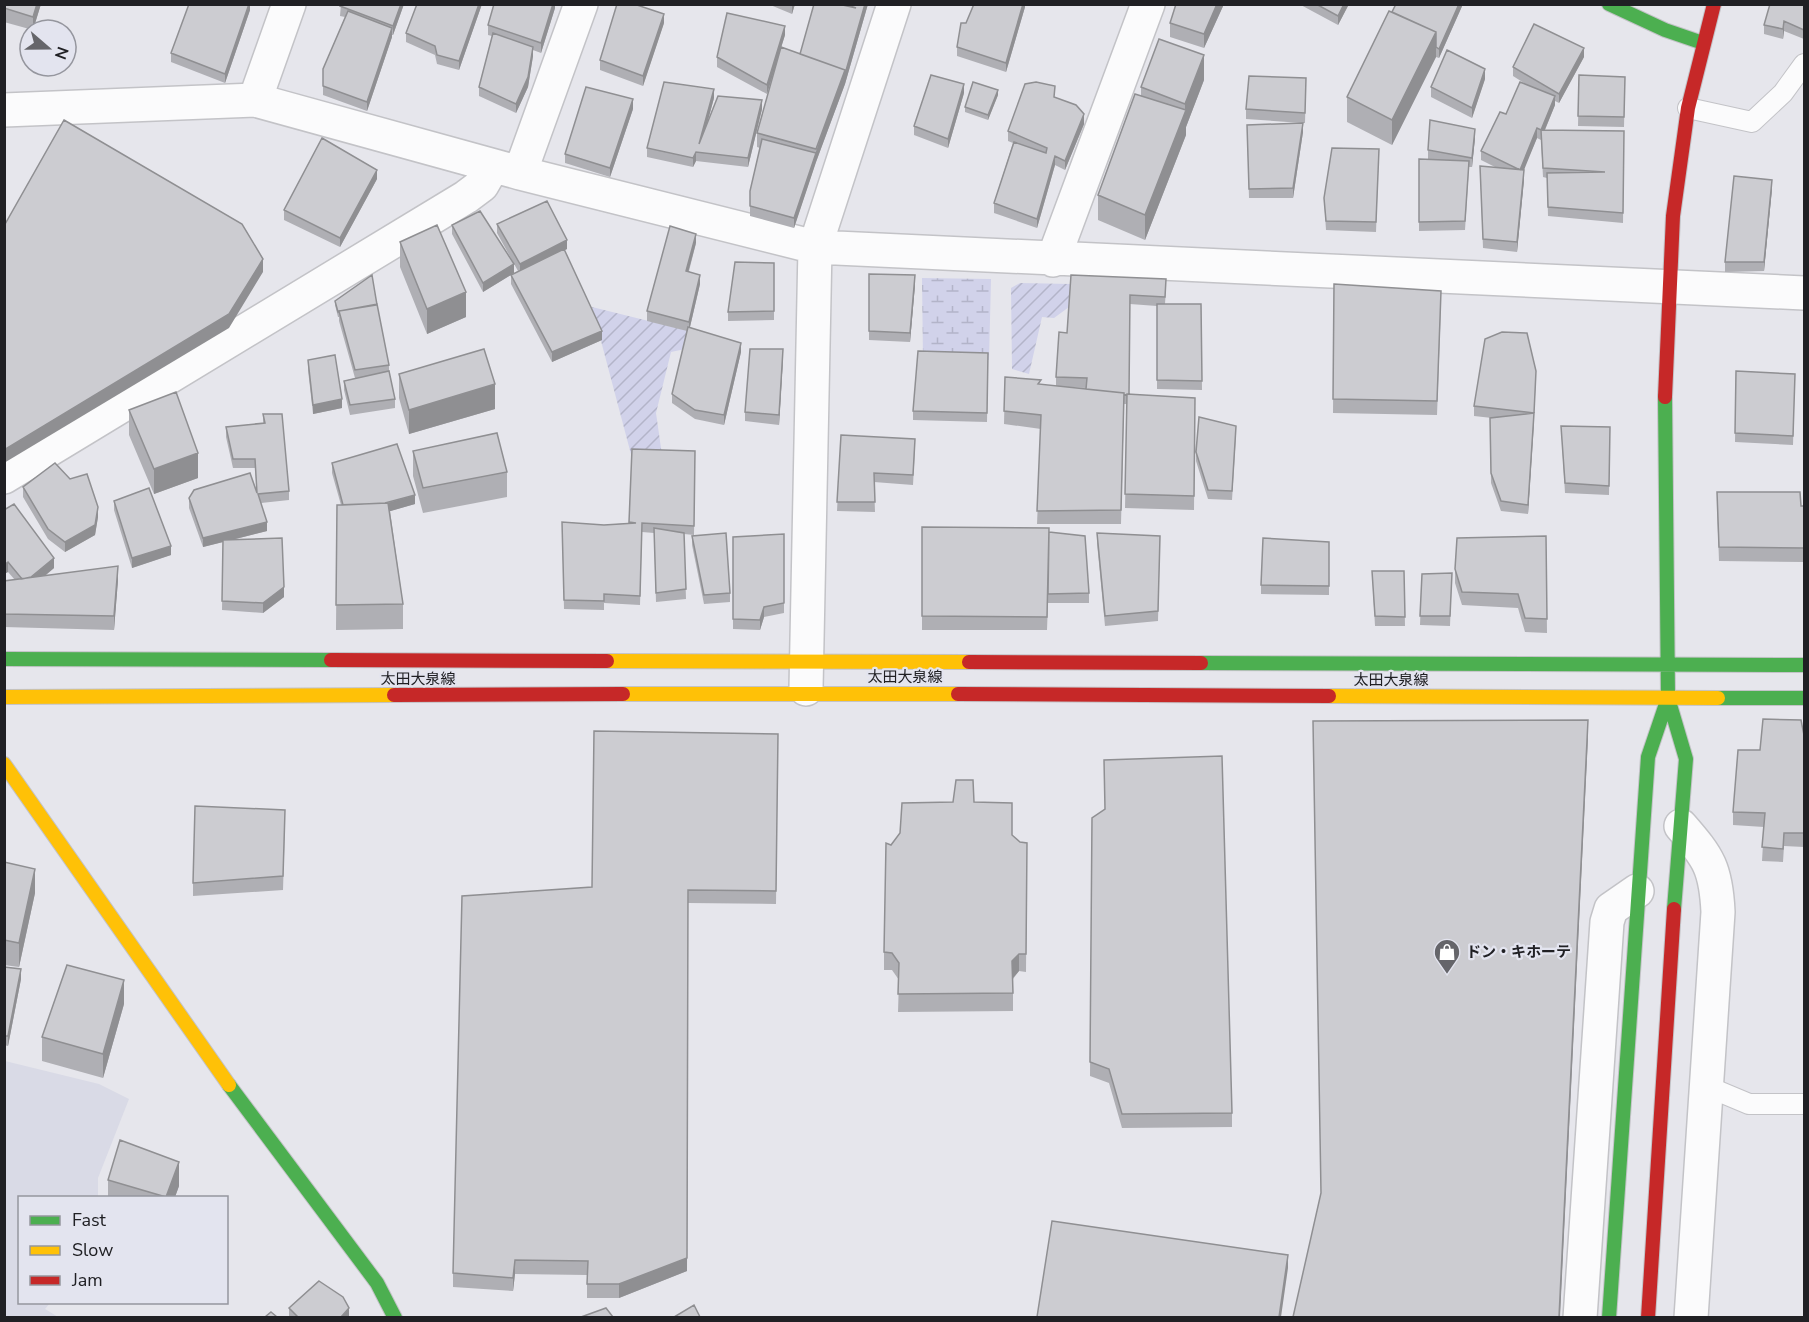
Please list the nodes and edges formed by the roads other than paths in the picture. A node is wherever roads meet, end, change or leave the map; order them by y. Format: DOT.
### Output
graph roads {
  1 [pos="289,4"];
  2 [pos="582,4"];
  3 [pos="894,4"];
  4 [pos="1148,4"];
  5 [pos="1609,4"];
  6 [pos="1714,4"];
  7 [pos="1703,43"];
  8 [pos="1804,64"];
  9 [pos="255,100"];
  10 [pos="1688,108"];
  11 [pos="4,110"];
  12 [pos="506,170"];
  13 [pos="815,247"];
  14 [pos="1053,260"];
  15 [pos="1668,288"];
  16 [pos="1804,293"];
  17 [pos="4,477"];
  18 [pos="4,659"];
  19 [pos="807,661"];
  20 [pos="1668,664"];
  21 [pos="1804,665"];
  22 [pos="805,693"];
  23 [pos="4,697"];
  24 [pos="1668,698"];
  25 [pos="1804,698"];
  26 [pos="4,765"];
  27 [pos="1681,826"];
  28 [pos="1637,891"];
  29 [pos="1706,1086"];
  30 [pos="1804,1104"];
  31 [pos="377,1283"];
  32 [pos="405,1304"];
  33 [pos="395,1317"];
  34 [pos="1580,1317"];
  35 [pos="1610,1317"];
  36 [pos="1648,1317"];
  37 [pos="1691,1317"];
  1 -- 9 [label="street"];
  2 -- 12 [label="street"];
  3 -- 13 [label="street"];
  4 -- 14 [label="street"];
  5 -- 7 [label="main road"];
  6 -- 7 [label="main road"];
  7 -- 10 [label="main road"];
  8 -- 10 [label="lane"];
  9 -- 11 [label="street"];
  9 -- 12 [label="street"];
  10 -- 15 [label="main road"];
  12 -- 13 [label="street"];
  12 -- 17 [label="street"];
  13 -- 14 [label="street"];
  13 -- 19 [label="street"];
  14 -- 15 [label="street"];
  15 -- 16 [label="street"];
  15 -- 20 [label="main road"];
  18 -- 19 [label="main road, 太田大泉線"];
  19 -- 20 [label="main road, 太田大泉線"];
  19 -- 22 [label="street"];
  20 -- 21 [label="main road, 太田大泉線"];
  20 -- 24 [label="main road"];
  22 -- 23 [label="main road, 太田大泉線"];
  22 -- 24 [label="main road, 太田大泉線"];
  24 -- 25 [label="main road, 太田大泉線"];
  24 -- 27 [label="main road"];
  24 -- 28 [label="main road"];
  26 -- 31 [label="main road"];
  27 -- 29 [label="street"];
  27 -- 36 [label="main road"];
  28 -- 34 [label="street"];
  28 -- 35 [label="main road"];
  29 -- 30 [label="lane"];
  29 -- 37 [label="street"];
  31 -- 32 [label="main road"];
  31 -- 33 [label="main road"];
}
